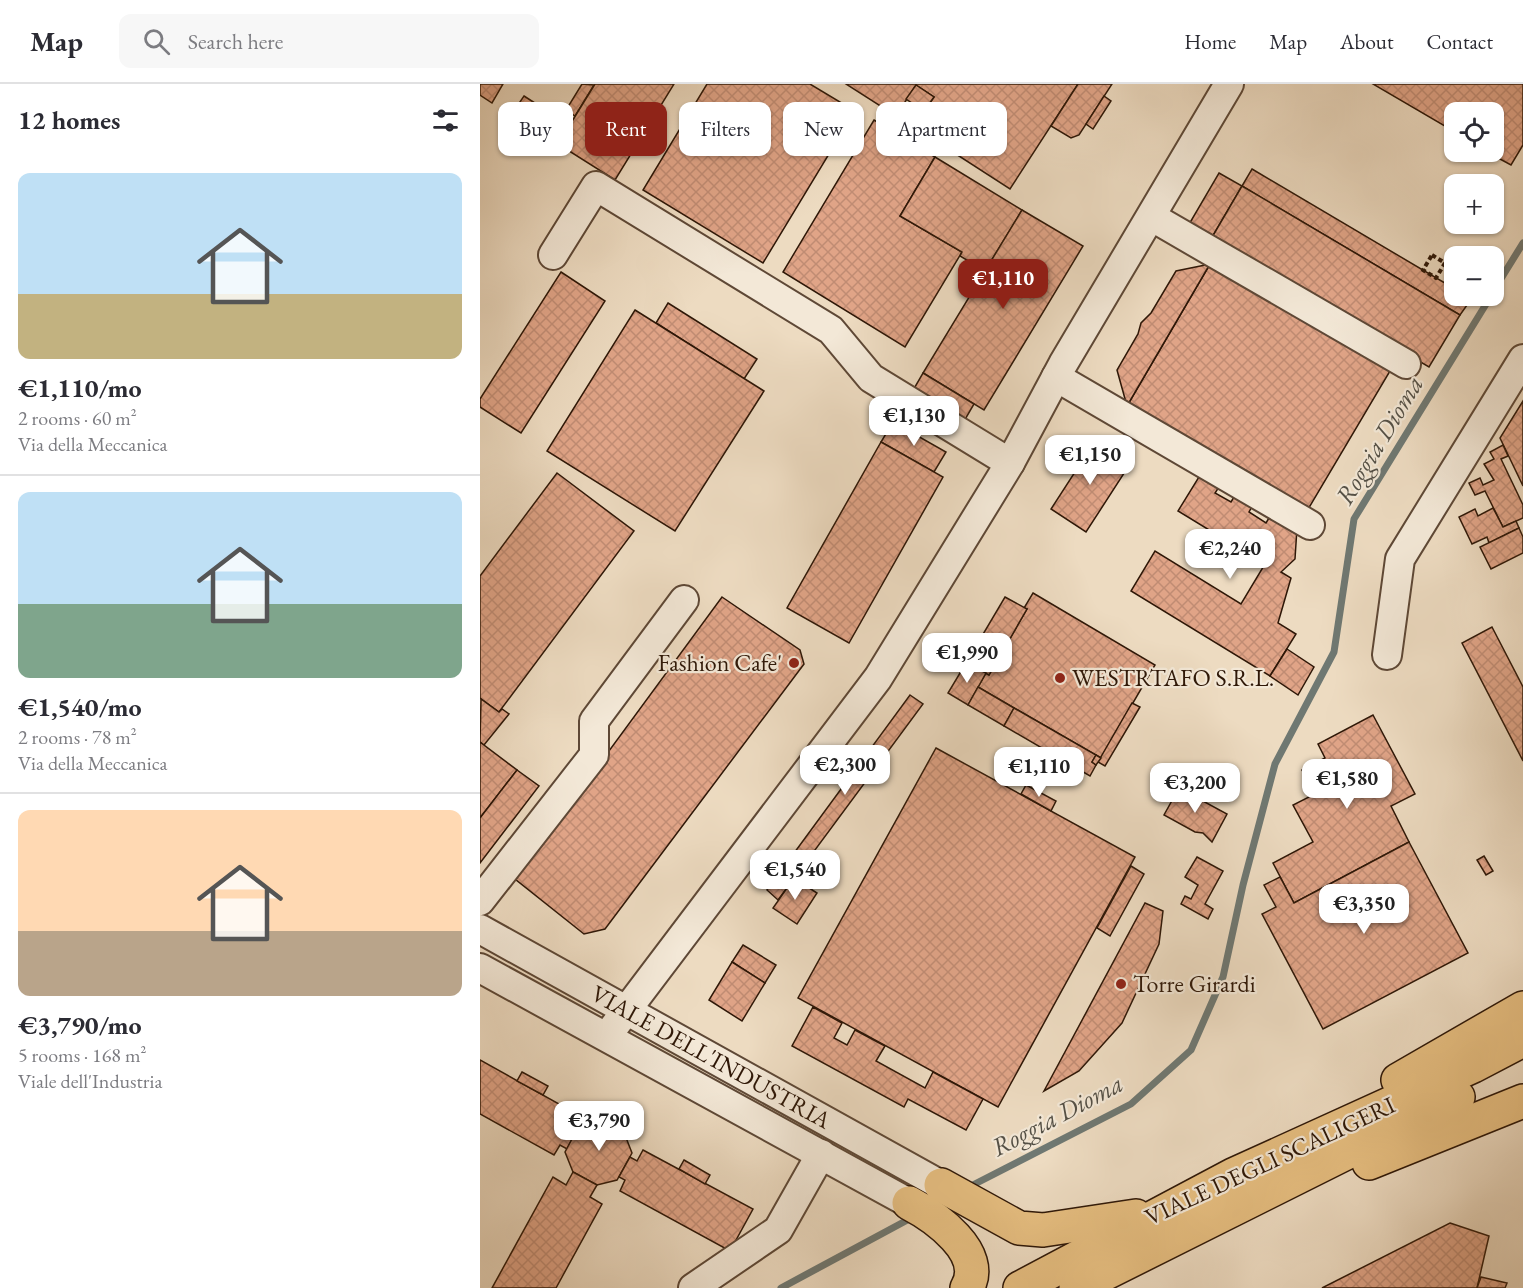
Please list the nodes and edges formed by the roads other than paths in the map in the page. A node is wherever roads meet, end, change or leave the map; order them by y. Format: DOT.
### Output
graph roads {
  1 [pos="1229,84"];
  2 [pos="1152,217"];
  3 [pos="553,255"];
  4 [pos="1523,359"];
  5 [pos="1406,364"];
  6 [pos="1056,376"];
  7 [pos="1010,463"];
  8 [pos="1310,525"];
  9 [pos="684,600"];
  10 [pos="1387,656"];
  11 [pos="480,901"];
  12 [pos="480,929"];
  13 [pos="480,969"];
  14 [pos="1523,1008"];
  15 [pos="625,1009"];
  16 [pos="607,1036"];
  17 [pos="1523,1040"];
  18 [pos="1523,1064"];
  19 [pos="1523,1101"];
  20 [pos="821,1154"];
  21 [pos="1240,1188"];
  22 [pos="928,1201"];
  23 [pos="1158,1213"];
  24 [pos="693,1288"];
  25 [pos="967,1288"];
  26 [pos="1020,1288"];
  27 [pos="1076,1288"];
  1 -- 2 [label="street"];
  2 -- 5 [label="street"];
  2 -- 6 [label="street"];
  3 -- 7 [label="street"];
  4 -- 10 [label="street"];
  6 -- 7 [label="street"];
  6 -- 8 [label="street"];
  7 -- 15 [label="street"];
  9 -- 11 [label="street"];
  12 -- 15 [label="street, VIALE DELL'INDUSTRIA"];
  13 -- 16 [label="street, VIALE DELL'INDUSTRIA"];
  14 -- 21 [label="highway"];
  15 -- 16 [label="street"];
  15 -- 22 [label="street, VIALE DELL'INDUSTRIA"];
  16 -- 20 [label="street, VIALE DELL'INDUSTRIA"];
  17 -- 21 [label="highway, VIALE DEGLI SCALIGERI"];
  18 -- 21 [label="highway, VIALE DEGLI SCALIGERI"];
  19 -- 21 [label="highway"];
  20 -- 22 [label="street, VIALE DELL'INDUSTRIA"];
  20 -- 24 [label="street"];
  21 -- 23 [label="highway, VIALE DEGLI SCALIGERI"];
  21 -- 27 [label="highway, VIALE DEGLI SCALIGERI"];
  22 -- 23 [label="highway"];
  22 -- 25 [label="highway"];
  23 -- 26 [label="highway, VIALE DEGLI SCALIGERI"];
}
